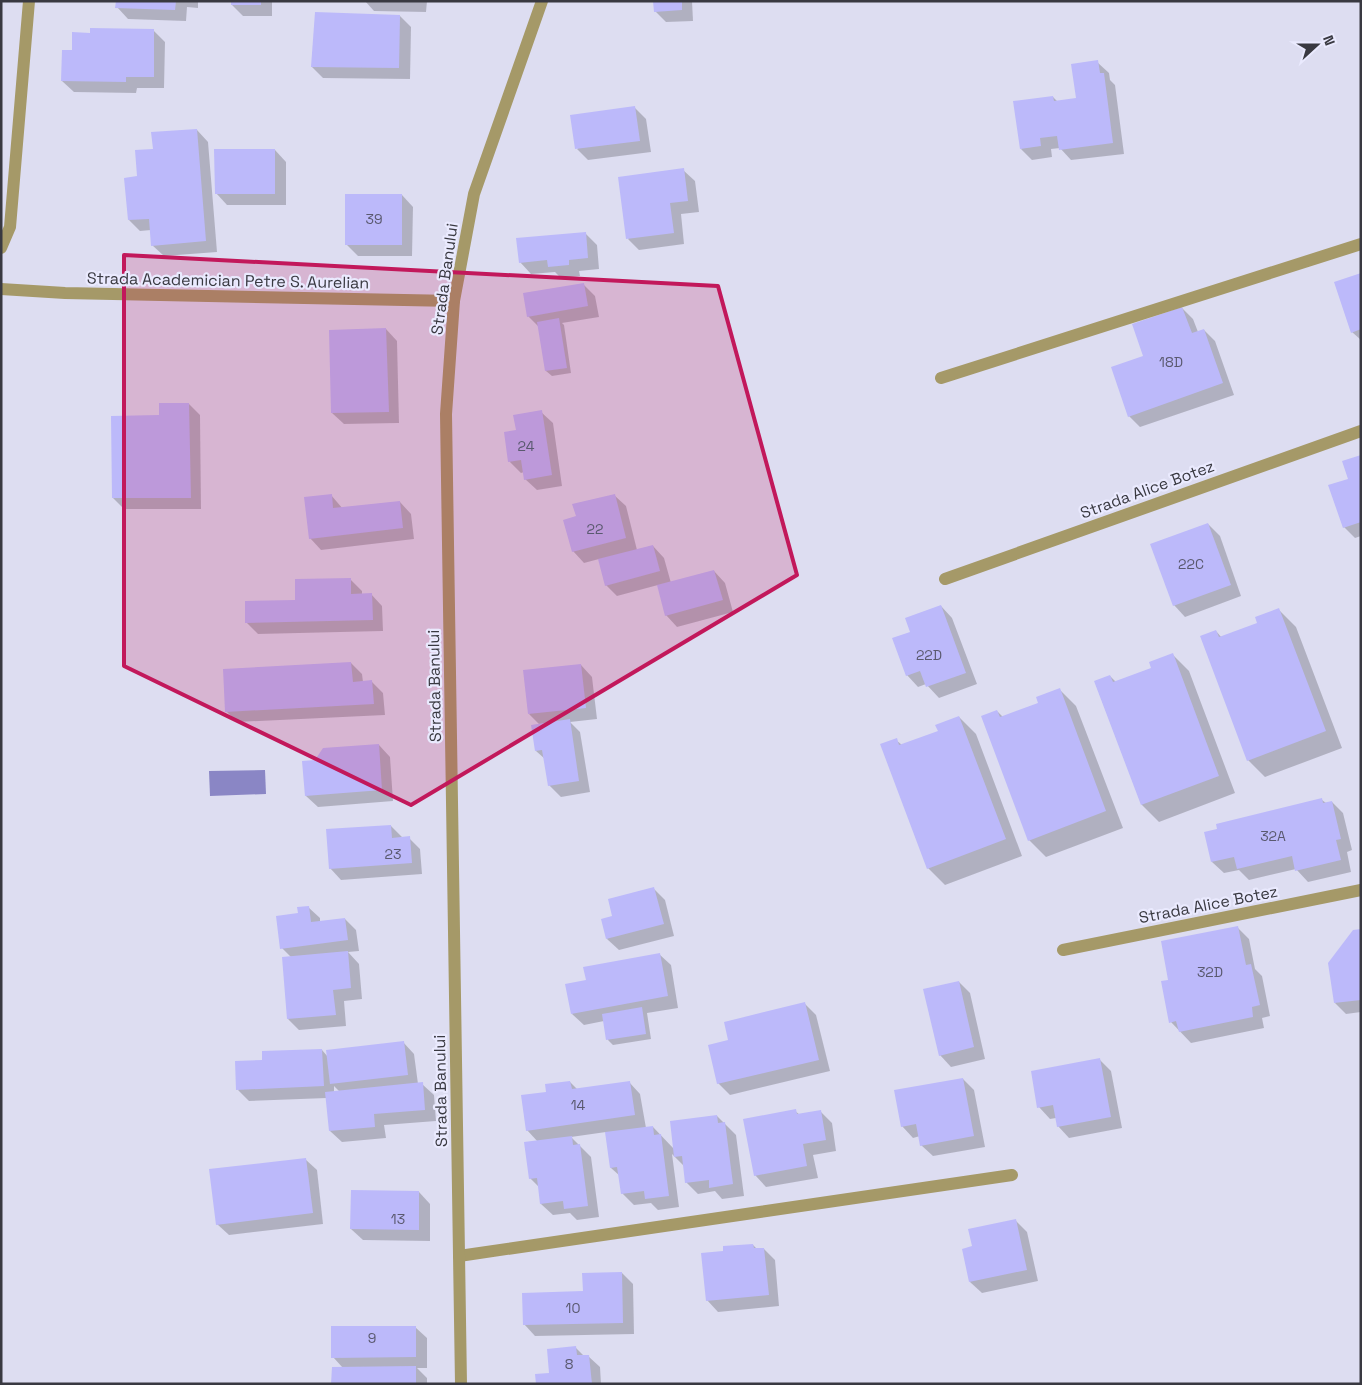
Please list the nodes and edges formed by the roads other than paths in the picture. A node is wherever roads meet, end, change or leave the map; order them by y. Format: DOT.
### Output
graph roads {
  1 [pos="30,1"];
  2 [pos="542,1"];
  3 [pos="1361,244"];
  4 [pos="1,248"];
  5 [pos="1,289"];
  6 [pos="454,301"];
  7 [pos="941,378"];
  8 [pos="1361,431"];
  9 [pos="945,579"];
  10 [pos="1361,890"];
  11 [pos="1062,950"];
  12 [pos="1012,1175"];
  13 [pos="459,1256"];
  14 [pos="461,1384"];
  1 -- 4 [label="street"];
  2 -- 6 [label="street, Strada Banului"];
  3 -- 7 [label="street"];
  5 -- 6 [label="street, Strada Academician Petre S. Aurelian"];
  6 -- 13 [label="street, Strada Banului"];
  8 -- 9 [label="street, Strada Alice Botez"];
  10 -- 11 [label="street, Strada Alice Botez"];
  12 -- 13 [label="street"];
  13 -- 14 [label="street, Strada Banului"];
}
